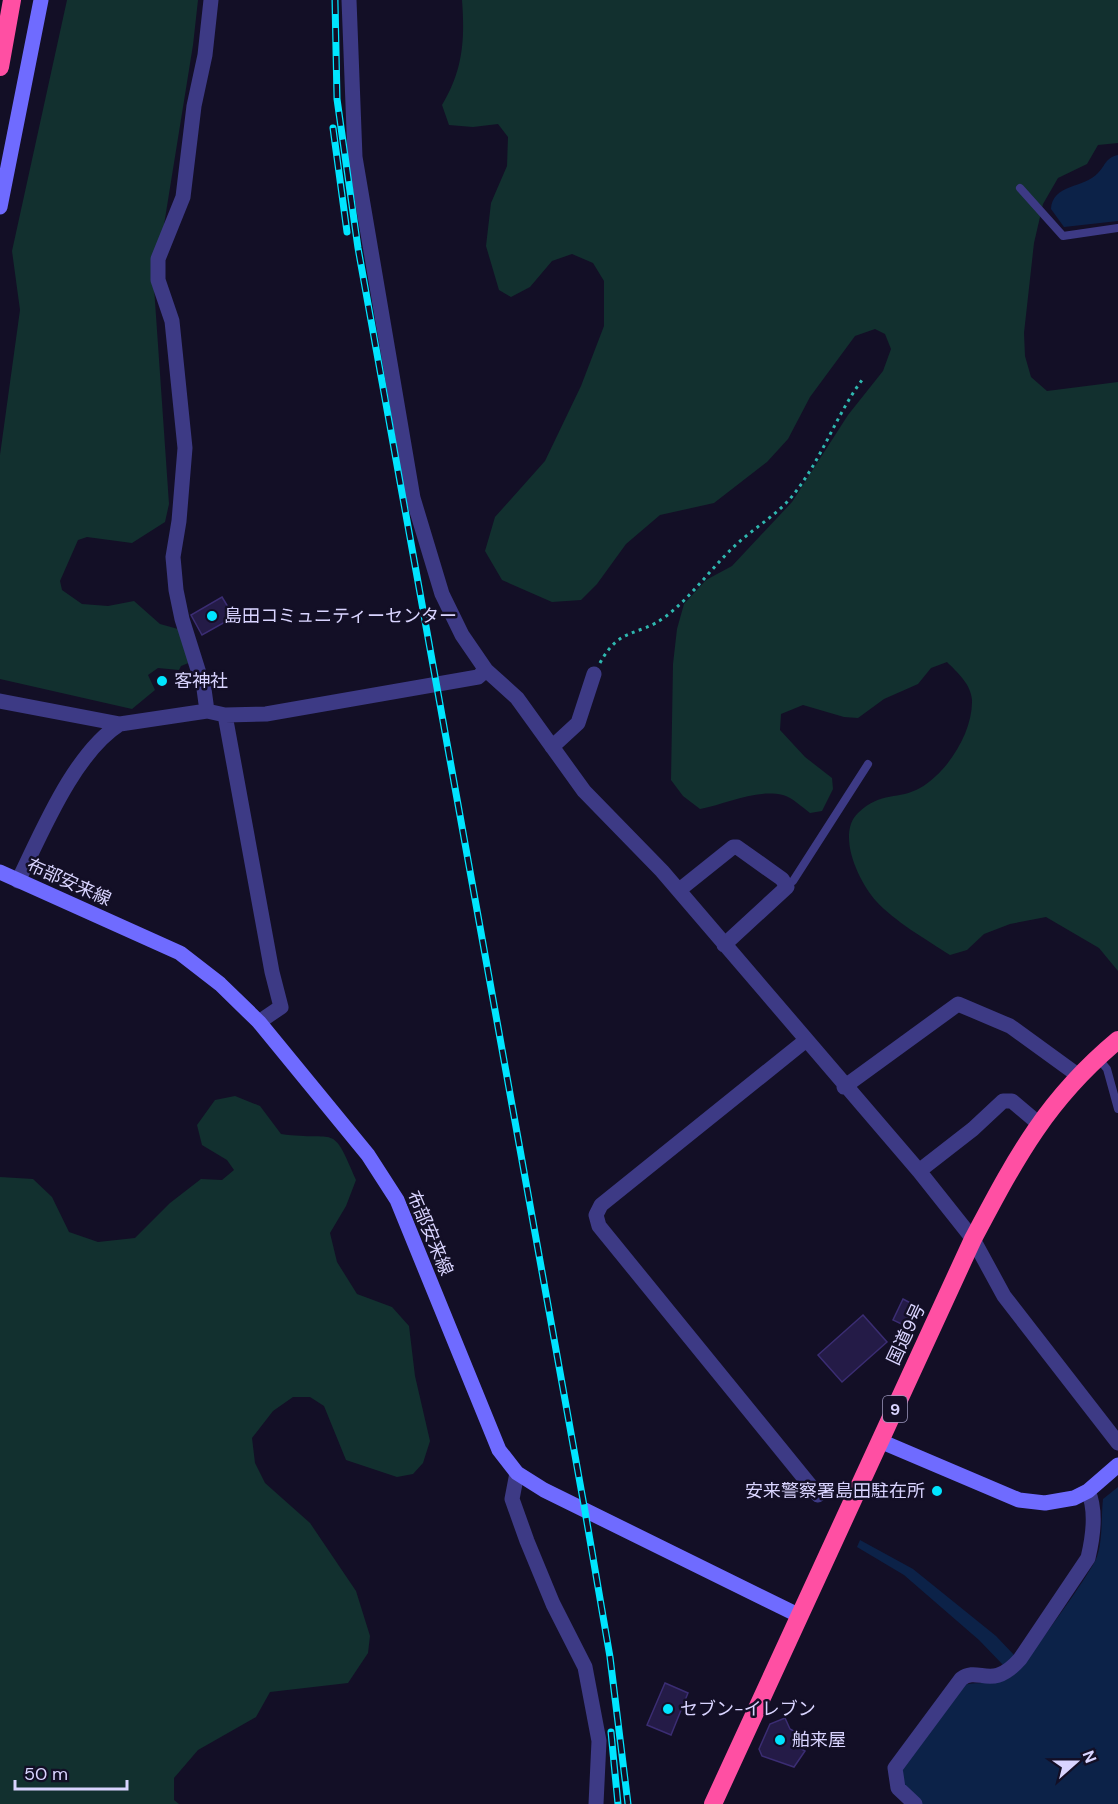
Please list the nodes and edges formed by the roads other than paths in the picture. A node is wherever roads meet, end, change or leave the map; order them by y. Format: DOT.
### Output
graph roads {
  1 [pos="12,0"];
  2 [pos="41,0"];
  3 [pos="211,0"];
  4 [pos="349,0"];
  5 [pos="0,67"];
  6 [pos="1020,188"];
  7 [pos="0,207"];
  8 [pos="1118,228"];
  9 [pos="486,670"];
  10 [pos="594,674"];
  11 [pos="0,701"];
  12 [pos="207,711"];
  13 [pos="225,715"];
  14 [pos="120,724"];
  15 [pos="552,747"];
  16 [pos="867,764"];
  17 [pos="0,872"];
  18 [pos="18,881"];
  19 [pos="790,884"];
  20 [pos="683,887"];
  21 [pos="724,945"];
  22 [pos="259,1022"];
  23 [pos="1118,1040"];
  24 [pos="805,1041"];
  25 [pos="1098,1058"];
  26 [pos="1078,1076"];
  27 [pos="844,1087"];
  28 [pos="1118,1109"];
  29 [pos="1038,1123"];
  30 [pos="919,1171"];
  31 [pos="973,1239"];
  32 [pos="880,1441"];
  33 [pos="1118,1443"];
  34 [pos="1118,1465"];
  35 [pos="517,1473"];
  36 [pos="1088,1491"];
  37 [pos="818,1495"];
  38 [pos="798,1615"];
  39 [pos="596,1804"];
  40 [pos="713,1804"];
  41 [pos="915,1804"];
  1 -- 5 [label="highway"];
  2 -- 7 [label="main road"];
  3 -- 12 [label="street"];
  4 -- 9 [label="street"];
  6 -- 8 [label="lane"];
  9 -- 13 [label="street"];
  9 -- 15 [label="street"];
  10 -- 15 [label="street"];
  11 -- 14 [label="street"];
  12 -- 13 [label="street"];
  12 -- 14 [label="street"];
  13 -- 22 [label="street"];
  14 -- 18 [label="street"];
  15 -- 21 [label="street"];
  16 -- 19 [label="lane"];
  17 -- 18 [label="main road, 布部安来線"];
  18 -- 22 [label="main road, 布部安来線"];
  19 -- 20 [label="street"];
  19 -- 21 [label="street"];
  21 -- 24 [label="street"];
  22 -- 35 [label="main road, 布部安来線"];
  23 -- 25 [label="highway, 国道9号 / 9"];
  24 -- 27 [label="street"];
  24 -- 37 [label="street"];
  25 -- 26 [label="highway, 国道9号 / 9"];
  25 -- 28 [label="lane"];
  26 -- 27 [label="street"];
  26 -- 29 [label="highway, 国道9号 / 9"];
  27 -- 30 [label="street"];
  29 -- 30 [label="street"];
  29 -- 31 [label="highway, 国道9号 / 9"];
  30 -- 31 [label="street"];
  31 -- 32 [label="highway, 国道9号 / 9"];
  31 -- 33 [label="street"];
  32 -- 36 [label="main road"];
  32 -- 38 [label="highway, 国道9号 / 9"];
  34 -- 36 [label="main road"];
  35 -- 38 [label="main road, 布部安来線"];
  35 -- 39 [label="street"];
  36 -- 41 [label="street"];
  38 -- 40 [label="highway, 国道9号 / 9"];
}
